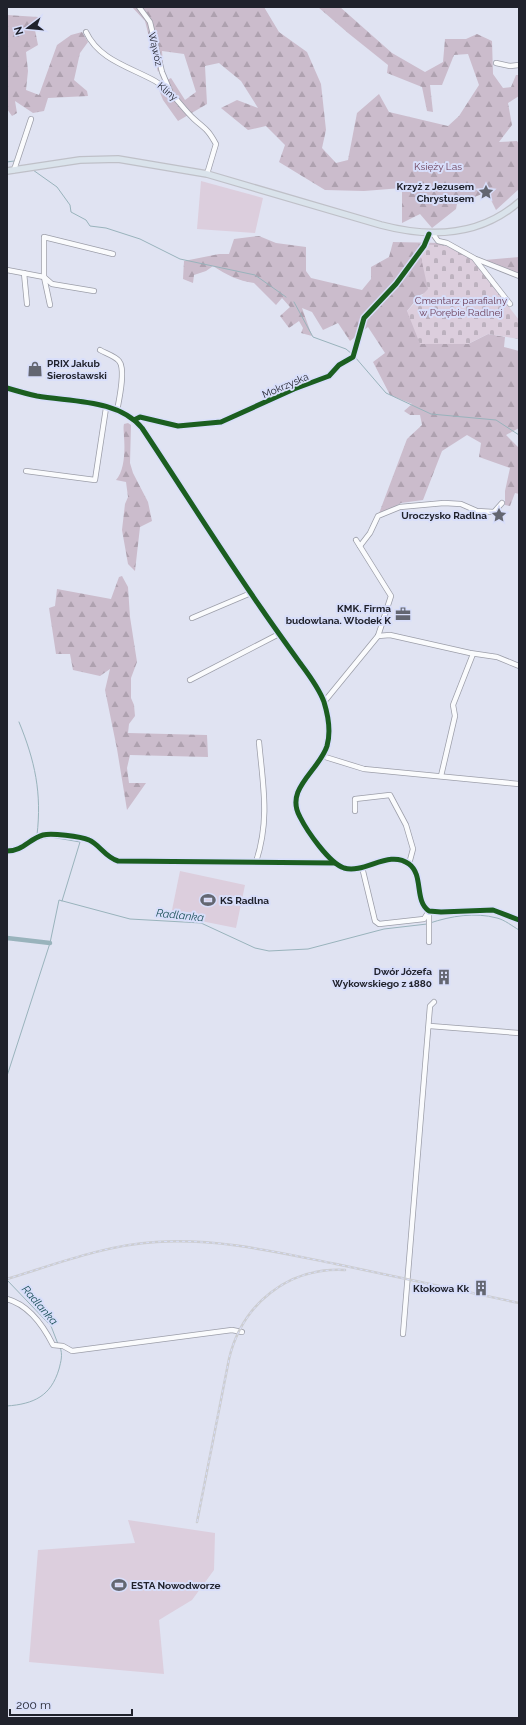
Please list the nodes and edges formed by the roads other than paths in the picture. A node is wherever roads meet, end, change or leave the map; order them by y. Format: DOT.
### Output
graph roads {
  1 [pos="139,7"];
  2 [pos="86,32"];
  3 [pos="496,63"];
  4 [pos="519,64"];
  5 [pos="171,92"];
  6 [pos="31,119"];
  7 [pos="14,170"];
  8 [pos="7,171"];
  9 [pos="207,174"];
  10 [pos="519,202"];
  11 [pos="431,234"];
  12 [pos="112,254"];
  13 [pos="474,258"];
  14 [pos="7,270"];
  15 [pos="24,273"];
  16 [pos="519,276"];
  17 [pos="44,277"];
  18 [pos="94,291"];
  19 [pos="27,304"];
  20 [pos="510,304"];
  21 [pos="50,305"];
  22 [pos="100,350"];
  23 [pos="7,388"];
  24 [pos="106,408"];
  25 [pos="117,411"];
  26 [pos="134,420"];
  27 [pos="26,471"];
  28 [pos="502,503"];
  29 [pos="356,540"];
  30 [pos="360,546"];
  31 [pos="251,593"];
  32 [pos="192,618"];
  33 [pos="279,634"];
  34 [pos="378,636"];
  35 [pos="474,654"];
  36 [pos="519,666"];
  37 [pos="190,680"];
  38 [pos="324,702"];
  39 [pos="259,742"];
  40 [pos="322,756"];
  41 [pos="441,776"];
  42 [pos="519,784"];
  43 [pos="355,811"];
  44 [pos="7,851"];
  45 [pos="256,862"];
  46 [pos="335,863"];
  47 [pos="409,864"];
  48 [pos="362,867"];
  49 [pos="429,911"];
  50 [pos="519,920"];
  51 [pos="429,942"];
  52 [pos="434,1002"];
  53 [pos="430,1026"];
  54 [pos="519,1033"];
  55 [pos="7,1299"];
  56 [pos="242,1332"];
  57 [pos="403,1334"];
  1 -- 5 [label="street, Wąwóz"];
  2 -- 5 [label="street, Kliny"];
  3 -- 4 [label="street"];
  5 -- 9 [label="street, Kliny"];
  6 -- 7 [label="street"];
  7 -- 8 [label="main road"];
  7 -- 9 [label="main road"];
  9 -- 11 [label="main road"];
  10 -- 11 [label="main road"];
  11 -- 13 [label="street"];
  11 -- 26 [label="street, Mokrzyska"];
  12 -- 17 [label="street"];
  13 -- 16 [label="street"];
  13 -- 20 [label="street"];
  14 -- 15 [label="street"];
  15 -- 17 [label="street"];
  15 -- 19 [label="street"];
  17 -- 18 [label="street"];
  17 -- 21 [label="street"];
  22 -- 25 [label="street"];
  23 -- 24 [label="street"];
  24 -- 25 [label="street"];
  24 -- 27 [label="street"];
  25 -- 26 [label="street"];
  26 -- 31 [label="street"];
  28 -- 30 [label="street"];
  29 -- 30 [label="street"];
  30 -- 34 [label="street"];
  31 -- 32 [label="street"];
  31 -- 33 [label="street"];
  33 -- 37 [label="street"];
  33 -- 38 [label="street"];
  34 -- 35 [label="street"];
  34 -- 38 [label="street"];
  35 -- 36 [label="street"];
  35 -- 41 [label="street"];
  38 -- 40 [label="street"];
  39 -- 45 [label="street"];
  40 -- 41 [label="street"];
  40 -- 46 [label="street"];
  41 -- 42 [label="street"];
  43 -- 47 [label="street"];
  44 -- 45 [label="street"];
  45 -- 46 [label="street"];
  46 -- 48 [label="street"];
  47 -- 48 [label="street"];
  47 -- 49 [label="street"];
  48 -- 49 [label="street"];
  49 -- 50 [label="street"];
  49 -- 51 [label="street"];
  52 -- 53 [label="street"];
  53 -- 54 [label="street"];
  53 -- 57 [label="street"];
  55 -- 56 [label="street"];
}
